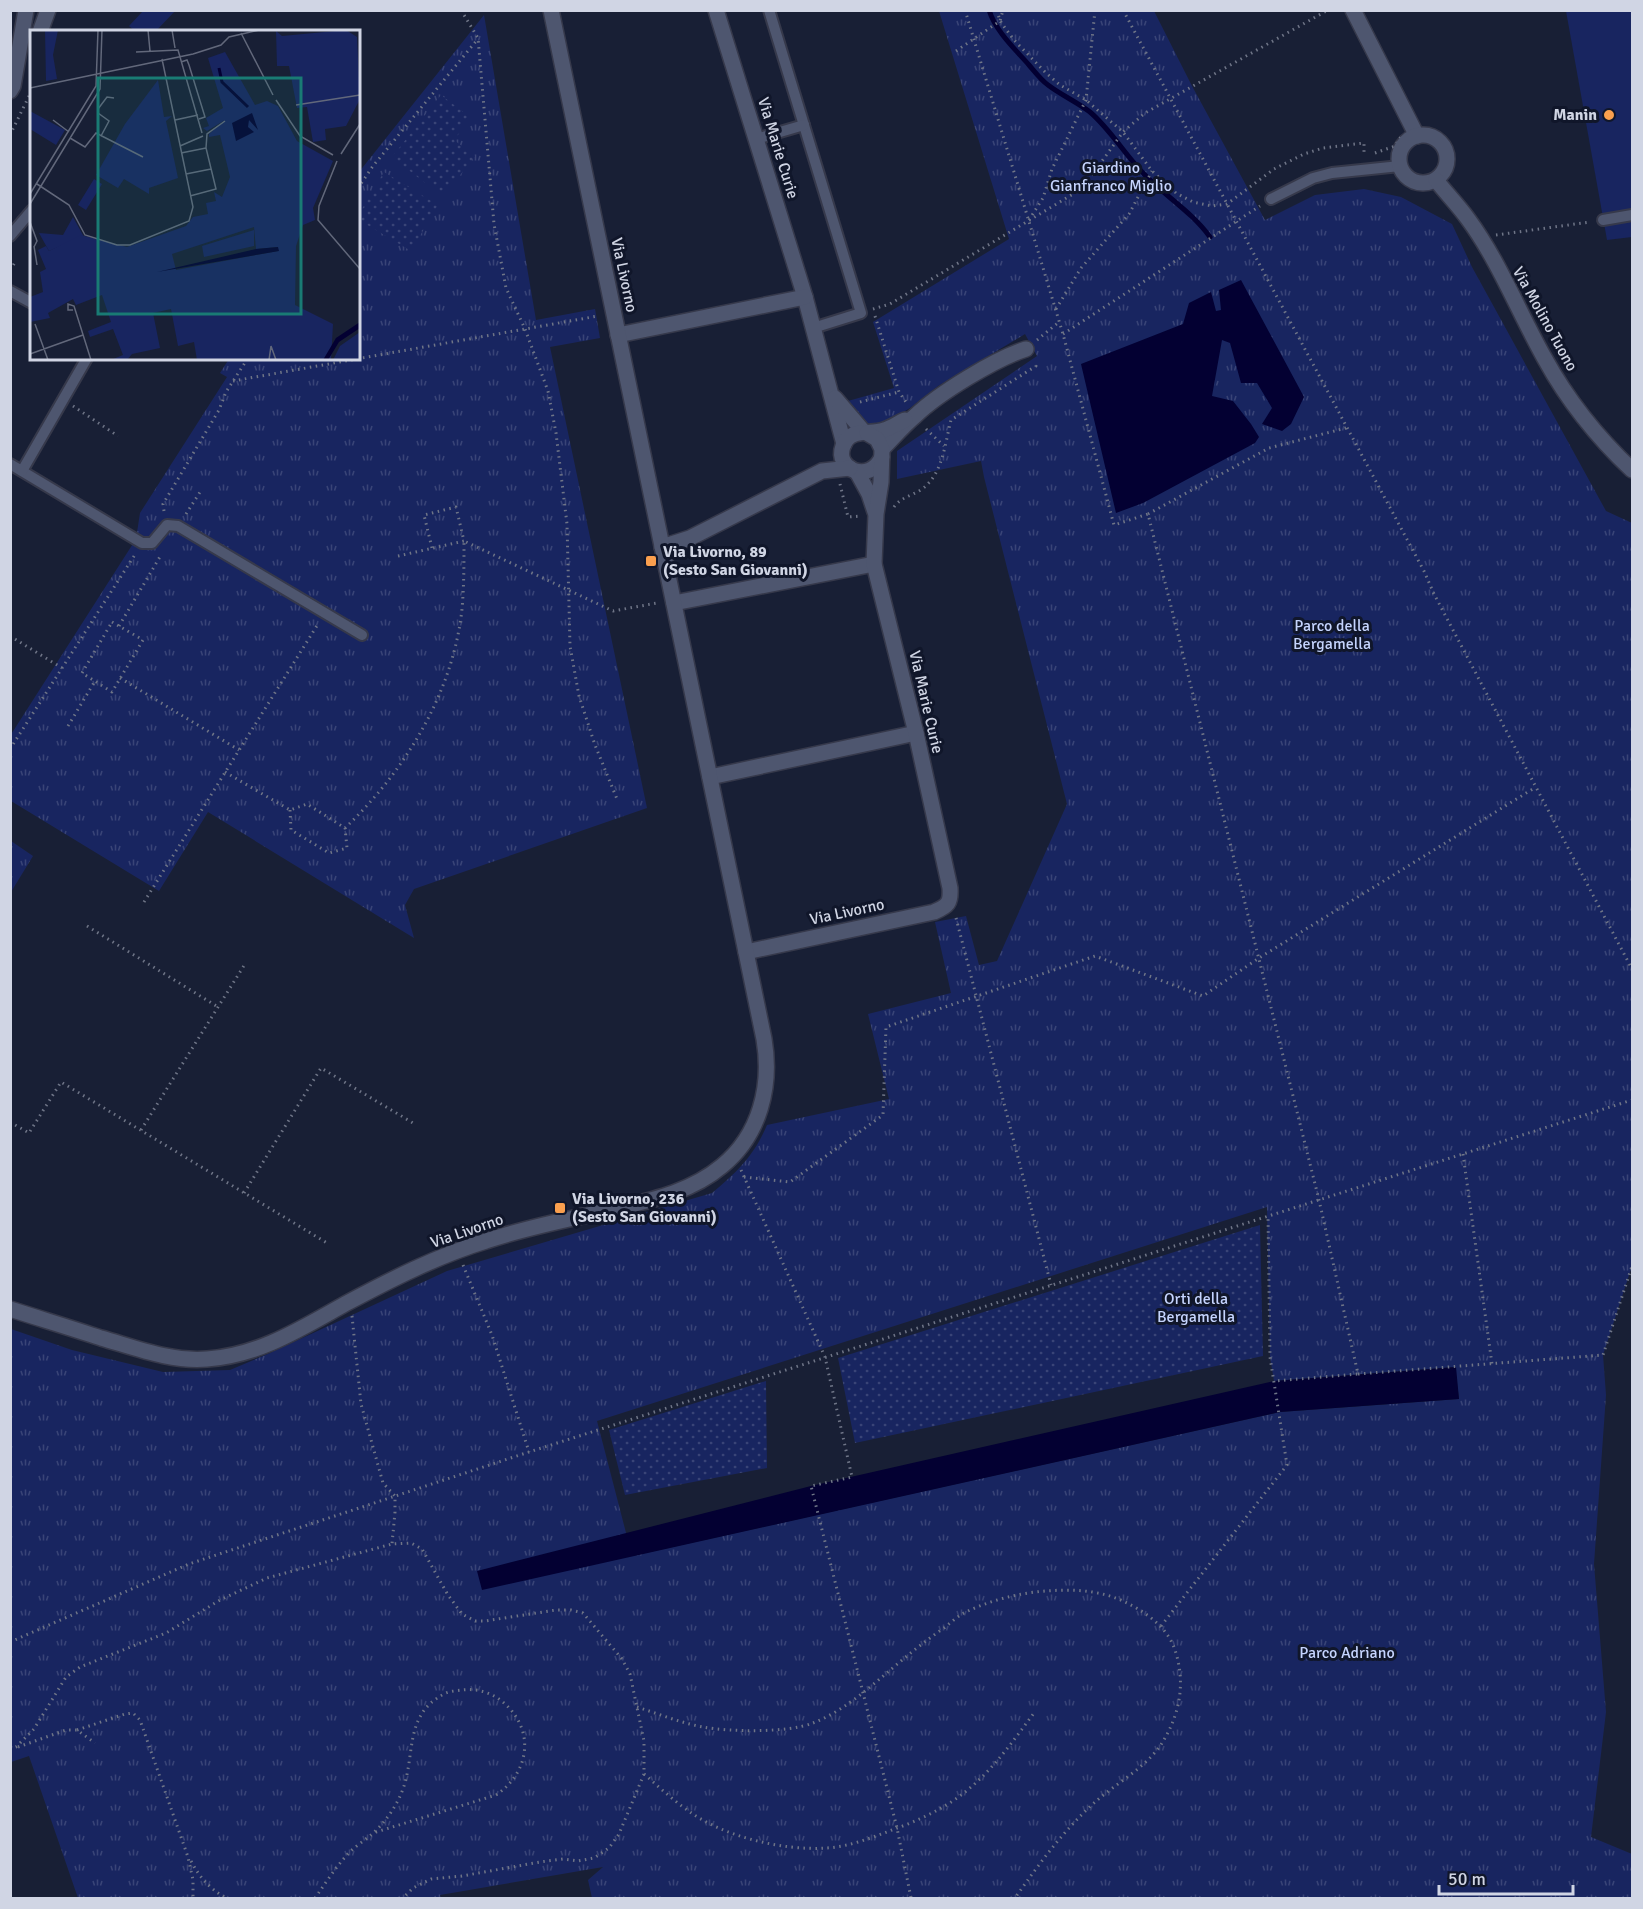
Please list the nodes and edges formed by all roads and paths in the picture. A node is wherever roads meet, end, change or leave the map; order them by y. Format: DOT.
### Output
graph roads {
  1 [pos="26,10"];
  2 [pos="48,10"];
  3 [pos="461,10"];
  4 [pos="551,10"];
  5 [pos="716,10"];
  6 [pos="769,10"];
  7 [pos="965,10"];
  8 [pos="997,10"];
  9 [pos="1003,10"];
  10 [pos="1095,10"];
  11 [pos="1123,10"];
  12 [pos="1328,10"];
  13 [pos="1353,10"];
  14 [pos="1000,21"];
  15 [pos="41,30"];
  16 [pos="478,38"];
  17 [pos="974,40"];
  18 [pos="956,51"];
  19 [pos="30,53"];
  20 [pos="12,88"];
  21 [pos="30,94"];
  22 [pos="1171,99"];
  23 [pos="1086,100"];
  24 [pos="804,125"];
  25 [pos="1123,132"];
  26 [pos="10,135"];
  27 [pos="1410,135"];
  28 [pos="756,139"];
  29 [pos="1374,153"];
  30 [pos="1365,157"];
  31 [pos="1400,166"];
  32 [pos="1152,171"];
  33 [pos="1436,180"];
  34 [pos="360,185"];
  35 [pos="1271,199"];
  36 [pos="1227,204"];
  37 [pos="30,212"];
  38 [pos="1632,215"];
  39 [pos="1603,220"];
  40 [pos="1029,221"];
  41 [pos="1235,222"];
  42 [pos="10,236"];
  43 [pos="1479,238"];
  44 [pos="16,261"];
  45 [pos="10,270"];
  46 [pos="10,291"];
  47 [pos="805,297"];
  48 [pos="30,302"];
  49 [pos="1055,310"];
  50 [pos="614,313"];
  51 [pos="1059,322"];
  52 [pos="813,328"];
  53 [pos="525,329"];
  54 [pos="1063,334"];
  55 [pos="618,335"];
  56 [pos="1026,349"];
  57 [pos="360,358"];
  58 [pos="86,360"];
  59 [pos="247,360"];
  60 [pos="351,360"];
  61 [pos="233,381"];
  62 [pos="830,391"];
  63 [pos="899,392"];
  64 [pos="64,400"];
  65 [pos="852,404"];
  66 [pos="916,415"];
  67 [pos="1347,428"];
  68 [pos="866,433"];
  69 [pos="118,436"];
  70 [pos="843,446"];
  71 [pos="944,446"];
  72 [pos="882,453"];
  73 [pos="10,464"];
  74 [pos="854,470"];
  75 [pos="1632,470"];
  76 [pos="22,471"];
  77 [pos="822,471"];
  78 [pos="202,489"];
  79 [pos="876,514"];
  80 [pos="1148,514"];
  81 [pos="172,525"];
  82 [pos="464,541"];
  83 [pos="142,543"];
  84 [pos="662,547"];
  85 [pos="432,548"];
  86 [pos="398,556"];
  87 [pos="874,564"];
  88 [pos="568,591"];
  89 [pos="674,603"];
  90 [pos="658,611"];
  91 [pos="325,613"];
  92 [pos="119,626"];
  93 [pos="362,635"];
  94 [pos="10,636"];
  95 [pos="62,668"];
  96 [pos="120,678"];
  97 [pos="95,681"];
  98 [pos="68,726"];
  99 [pos="916,733"];
  100 [pos="10,749"];
  101 [pos="239,750"];
  102 [pos="225,772"];
  103 [pos="710,777"];
  104 [pos="1536,787"];
  105 [pos="617,799"];
  106 [pos="290,810"];
  107 [pos="345,828"];
  108 [pos="951,898"];
  109 [pos="144,902"];
  110 [pos="87,926"];
  111 [pos="746,952"];
  112 [pos="1259,958"];
  113 [pos="245,964"];
  114 [pos="1632,969"];
  115 [pos="976,996"];
  116 [pos="218,1007"];
  117 [pos="1632,1100"];
  118 [pos="10,1122"];
  119 [pos="413,1124"];
  120 [pos="141,1130"];
  121 [pos="1463,1154"];
  122 [pos="734,1155"];
  123 [pos="744,1177"];
  124 [pos="244,1193"];
  125 [pos="1319,1200"];
  126 [pos="1268,1216"];
  127 [pos="327,1243"];
  128 [pos="457,1251"];
  129 [pos="1632,1266"];
  130 [pos="1051,1285"];
  131 [pos="348,1303"];
  132 [pos="10,1309"];
  133 [pos="825,1358"];
  134 [pos="1492,1364"];
  135 [pos="1358,1374"];
  136 [pos="1274,1381"];
  137 [pos="529,1452"];
  138 [pos="395,1496"];
  139 [pos="392,1544"];
  140 [pos="1161,1626"];
  141 [pos="10,1642"];
  142 [pos="863,1693"];
  143 [pos="637,1707"];
  144 [pos="1034,1713"];
  145 [pos="77,1730"];
  146 [pos="95,1743"];
  147 [pos="16,1747"];
  148 [pos="10,1749"];
  149 [pos="644,1774"];
  150 [pos="897,1828"];
  151 [pos="373,1833"];
  152 [pos="188,1857"];
  153 [pos="314,1898"];
  154 [pos="193,1899"];
  155 [pos="226,1899"];
  156 [pos="403,1899"];
  157 [pos="911,1899"];
  158 [pos="1015,1899"];
  1 -- 20 [label="street"];
  2 -- 15 [label="street"];
  3 -- 16 [label="path"];
  4 -- 50 [label="street, Via Livorno"];
  5 -- 28 [label="street, Via Marie Curie"];
  6 -- 24 [label="lane"];
  7 -- 17 [label="path"];
  8 -- 14 [label="path"];
  9 -- 14 [label="path"];
  10 -- 23 [label="path"];
  11 -- 22 [label="path"];
  12 -- 22 [label="path"];
  13 -- 27 [label="street"];
  14 -- 17 [label="path"];
  14 -- 23 [label="path"];
  16 -- 34 [label="path"];
  16 -- 53 [label="path"];
  17 -- 18 [label="path"];
  17 -- 40 [label="path"];
  19 -- 20 [label="street"];
  21 -- 26 [label="path"];
  22 -- 25 [label="path"];
  22 -- 36 [label="path"];
  23 -- 25 [label="path"];
  23 -- 40 [label="path"];
  24 -- 28 [label="lane"];
  24 -- 52 [label="lane"];
  25 -- 32 [label="path"];
  25 -- 40 [label="path"];
  27 -- 29 [label="path"];
  27 -- 31 [label="street"];
  27 -- 33 [label="street"];
  28 -- 47 [label="street, Via Marie Curie"];
  30 -- 36 [label="path"];
  31 -- 33 [label="street"];
  31 -- 35 [label="lane"];
  32 -- 36 [label="path"];
  32 -- 49 [label="path"];
  33 -- 43 [label="street, Via Molino Tuono"];
  35 -- 41 [label="path"];
  36 -- 41 [label="path"];
  37 -- 42 [label="lane"];
  38 -- 39 [label="lane"];
  39 -- 43 [label="path"];
  40 -- 49 [label="path"];
  40 -- 63 [label="path"];
  41 -- 54 [label="path"];
  41 -- 67 [label="path"];
  43 -- 75 [label="street, Via Molino Tuono"];
  44 -- 45 [label="path"];
  46 -- 48 [label="lane"];
  47 -- 52 [label="street, Via Marie Curie"];
  47 -- 55 [label="street"];
  49 -- 51 [label="path"];
  50 -- 53 [label="path"];
  50 -- 55 [label="street, Via Livorno"];
  51 -- 54 [label="path"];
  51 -- 56 [label="path"];
  52 -- 62 [label="street, Via Marie Curie"];
  53 -- 57 [label="path"];
  53 -- 88 [label="path"];
  54 -- 80 [label="path"];
  55 -- 84 [label="street, Via Livorno"];
  56 -- 66 [label="street"];
  56 -- 71 [label="path"];
  58 -- 64 [label="lane"];
  59 -- 61 [label="path"];
  60 -- 61 [label="path"];
  61 -- 81 [label="path"];
  62 -- 68 [label="street, Via Marie Curie"];
  62 -- 70 [label="street, Via Marie Curie"];
  63 -- 65 [label="path"];
  63 -- 66 [label="path"];
  64 -- 69 [label="path"];
  64 -- 76 [label="lane"];
  66 -- 68 [label="street"];
  66 -- 71 [label="path"];
  66 -- 72 [label="street"];
  67 -- 80 [label="path"];
  67 -- 104 [label="path"];
  68 -- 70 [label="street"];
  68 -- 72 [label="street"];
  70 -- 74 [label="street"];
  70 -- 77 [label="street"];
  71 -- 79 [label="path"];
  72 -- 74 [label="street"];
  72 -- 79 [label="street, Via Marie Curie"];
  73 -- 76 [label="lane"];
  74 -- 77 [label="street"];
  74 -- 79 [label="street, Via Marie Curie"];
  76 -- 83 [label="lane"];
  77 -- 79 [label="path"];
  77 -- 84 [label="street"];
  78 -- 81 [label="path"];
  79 -- 87 [label="street, Via Marie Curie"];
  80 -- 112 [label="path"];
  81 -- 83 [label="lane"];
  81 -- 91 [label="lane"];
  81 -- 92 [label="path"];
  82 -- 85 [label="path"];
  82 -- 85 [label="path"];
  82 -- 88 [label="path"];
  82 -- 107 [label="path"];
  83 -- 95 [label="path"];
  84 -- 89 [label="street, Via Livorno"];
  85 -- 86 [label="path"];
  87 -- 89 [label="street"];
  87 -- 99 [label="street, Via Marie Curie"];
  88 -- 90 [label="path"];
  88 -- 105 [label="path"];
  89 -- 103 [label="street, Via Livorno"];
  91 -- 93 [label="lane"];
  91 -- 101 [label="path"];
  92 -- 96 [label="path"];
  92 -- 97 [label="path"];
  94 -- 95 [label="path"];
  95 -- 100 [label="path"];
  96 -- 97 [label="path"];
  96 -- 101 [label="path"];
  97 -- 98 [label="path"];
  99 -- 103 [label="street"];
  99 -- 108 [label="street, Via Marie Curie"];
  101 -- 102 [label="path"];
  102 -- 106 [label="path"];
  102 -- 109 [label="path"];
  103 -- 111 [label="street, Via Livorno"];
  104 -- 112 [label="path"];
  104 -- 114 [label="path"];
  106 -- 107 [label="path"];
  106 -- 107 [label="path"];
  108 -- 111 [label="street, Via Livorno"];
  108 -- 115 [label="path"];
  110 -- 116 [label="path"];
  111 -- 122 [label="street, Via Livorno"];
  112 -- 115 [label="path"];
  112 -- 125 [label="path"];
  113 -- 116 [label="path"];
  115 -- 123 [label="path"];
  115 -- 130 [label="path"];
  116 -- 120 [label="path"];
  117 -- 121 [label="path"];
  118 -- 120 [label="path"];
  119 -- 124 [label="path"];
  120 -- 124 [label="path"];
  121 -- 125 [label="path"];
  121 -- 134 [label="path"];
  122 -- 123 [label="path"];
  122 -- 128 [label="street, Via Livorno"];
  123 -- 133 [label="path"];
  124 -- 127 [label="path"];
  125 -- 126 [label="path"];
  125 -- 135 [label="path"];
  126 -- 130 [label="path"];
  126 -- 136 [label="path"];
  128 -- 131 [label="street, Via Livorno"];
  128 -- 137 [label="path"];
  129 -- 134 [label="path"];
  130 -- 133 [label="path"];
  131 -- 132 [label="street, Via Livorno"];
  131 -- 138 [label="path"];
  133 -- 137 [label="path"];
  133 -- 142 [label="path"];
  134 -- 135 [label="path"];
  135 -- 136 [label="path"];
  136 -- 140 [label="path"];
  137 -- 138 [label="path"];
  138 -- 139 [label="path"];
  138 -- 141 [label="path"];
  139 -- 143 [label="path"];
  139 -- 147 [label="path"];
  140 -- 142 [label="path"];
  140 -- 158 [label="path"];
  142 -- 143 [label="path"];
  142 -- 150 [label="path"];
  143 -- 149 [label="path"];
  144 -- 150 [label="path"];
  145 -- 146 [label="path"];
  145 -- 147 [label="path"];
  145 -- 152 [label="path"];
  147 -- 148 [label="path"];
  149 -- 150 [label="path"];
  149 -- 156 [label="path"];
  150 -- 157 [label="path"];
  151 -- 151 [label="path"];
  151 -- 153 [label="path"];
  152 -- 154 [label="path"];
  152 -- 155 [label="path"];
}
